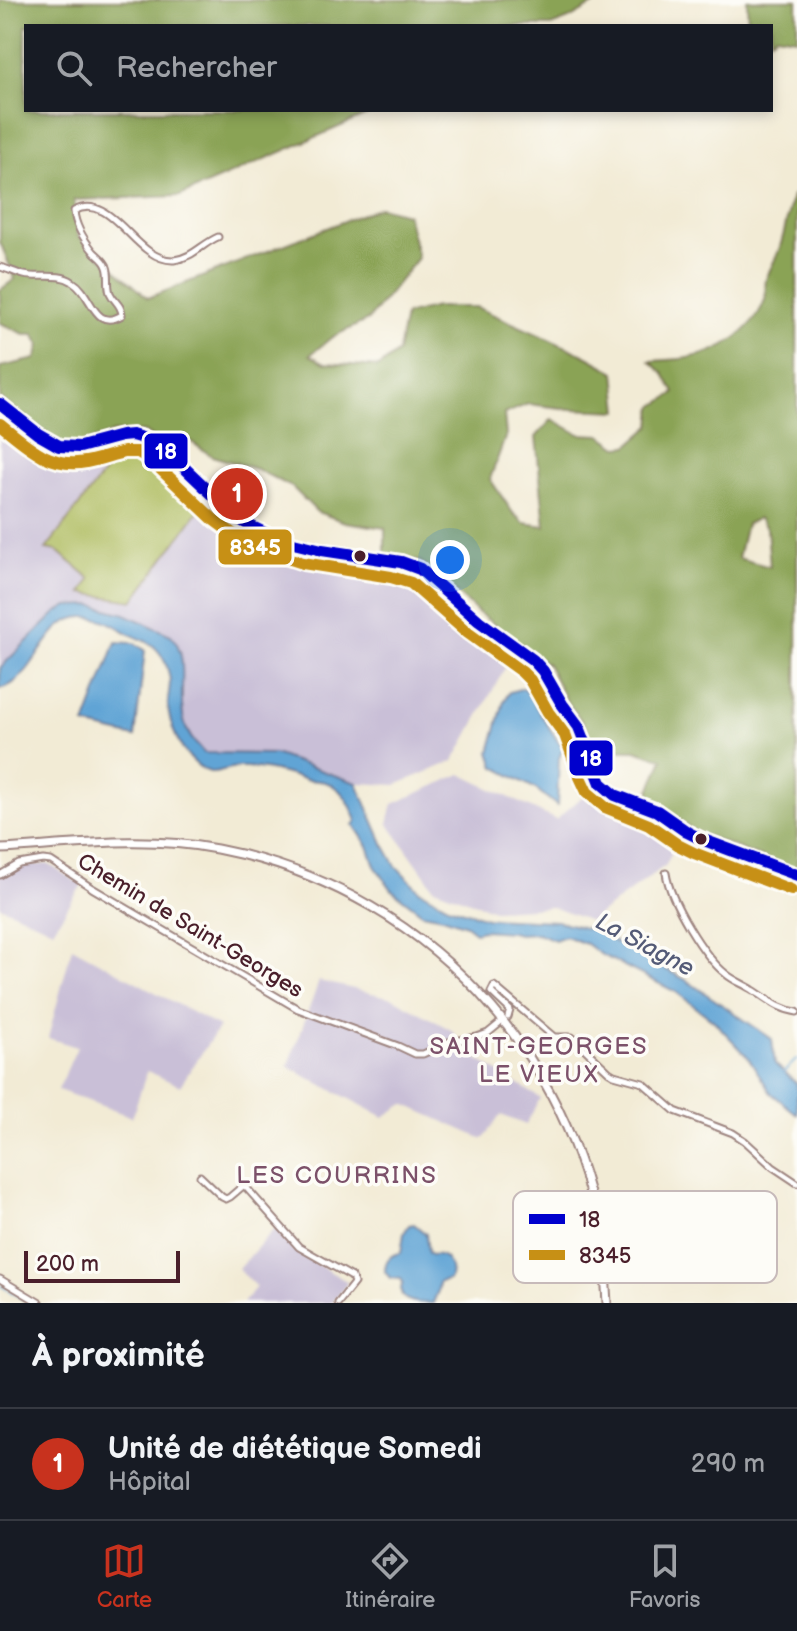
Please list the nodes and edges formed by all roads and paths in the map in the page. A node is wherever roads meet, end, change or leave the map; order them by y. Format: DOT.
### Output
graph roads {
  1 [pos="218,237"];
  2 [pos="0,267"];
  3 [pos="0,404"];
  4 [pos="0,848"];
  5 [pos="666,873"];
  6 [pos="0,875"];
  7 [pos="797,875"];
  8 [pos="797,1012"];
  9 [pos="508,1017"];
  10 [pos="499,1024"];
  11 [pos="200,1176"];
  12 [pos="797,1183"];
  13 [pos="590,1191"];
  14 [pos="0,1279"];
  15 [pos="605,1283"];
  16 [pos="40,1303"];
  17 [pos="338,1303"];
  18 [pos="607,1303"];
  1 -- 2 [label="street"];
  3 -- 7 [label="main road"];
  4 -- 13 [label="street"];
  5 -- 8 [label="street"];
  6 -- 10 [label="street, Chemin de Saint-Georges"];
  9 -- 12 [label="street"];
  11 -- 17 [label="street"];
  14 -- 16 [label="street"];
  15 -- 18 [label="street"];
}
